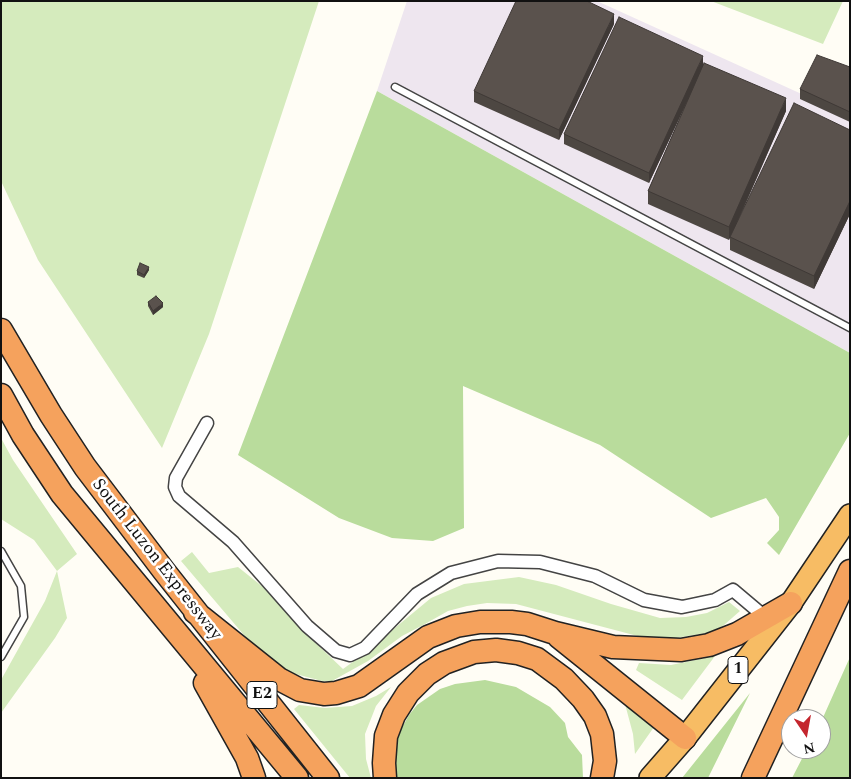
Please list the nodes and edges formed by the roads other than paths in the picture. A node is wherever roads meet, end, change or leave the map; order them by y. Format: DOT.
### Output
graph roads {
  1 [pos="395,88"];
  2 [pos="850,328"];
  3 [pos="1,330"];
  4 [pos="1,395"];
  5 [pos="207,423"];
  6 [pos="850,515"];
  7 [pos="1,551"];
  8 [pos="850,571"];
  9 [pos="790,603"];
  10 [pos="195,612"];
  11 [pos="765,617"];
  12 [pos="174,630"];
  13 [pos="555,633"];
  14 [pos="1,657"];
  15 [pos="685,738"];
  16 [pos="254,778"];
  17 [pos="297,778"];
  18 [pos="328,778"];
  19 [pos="385,778"];
  20 [pos="602,778"];
  21 [pos="650,778"];
  22 [pos="753,778"];
  1 -- 2 [label="lane"];
  3 -- 10 [label="highway, South Luzon Expressway / E2"];
  4 -- 12 [label="highway, South Luzon Expressway / E2"];
  5 -- 11 [label="street"];
  6 -- 9 [label="highway, 1"];
  7 -- 14 [label="lane"];
  8 -- 22 [label="highway"];
  9 -- 11 [label="highway"];
  9 -- 15 [label="highway, 1"];
  10 -- 13 [label="highway"];
  10 -- 18 [label="highway, South Luzon Expressway / E2"];
  11 -- 13 [label="highway"];
  12 -- 16 [label="highway"];
  12 -- 17 [label="highway, South Luzon Expressway / E2"];
  13 -- 15 [label="highway"];
  15 -- 21 [label="highway, 1"];
  19 -- 20 [label="highway"];
}
